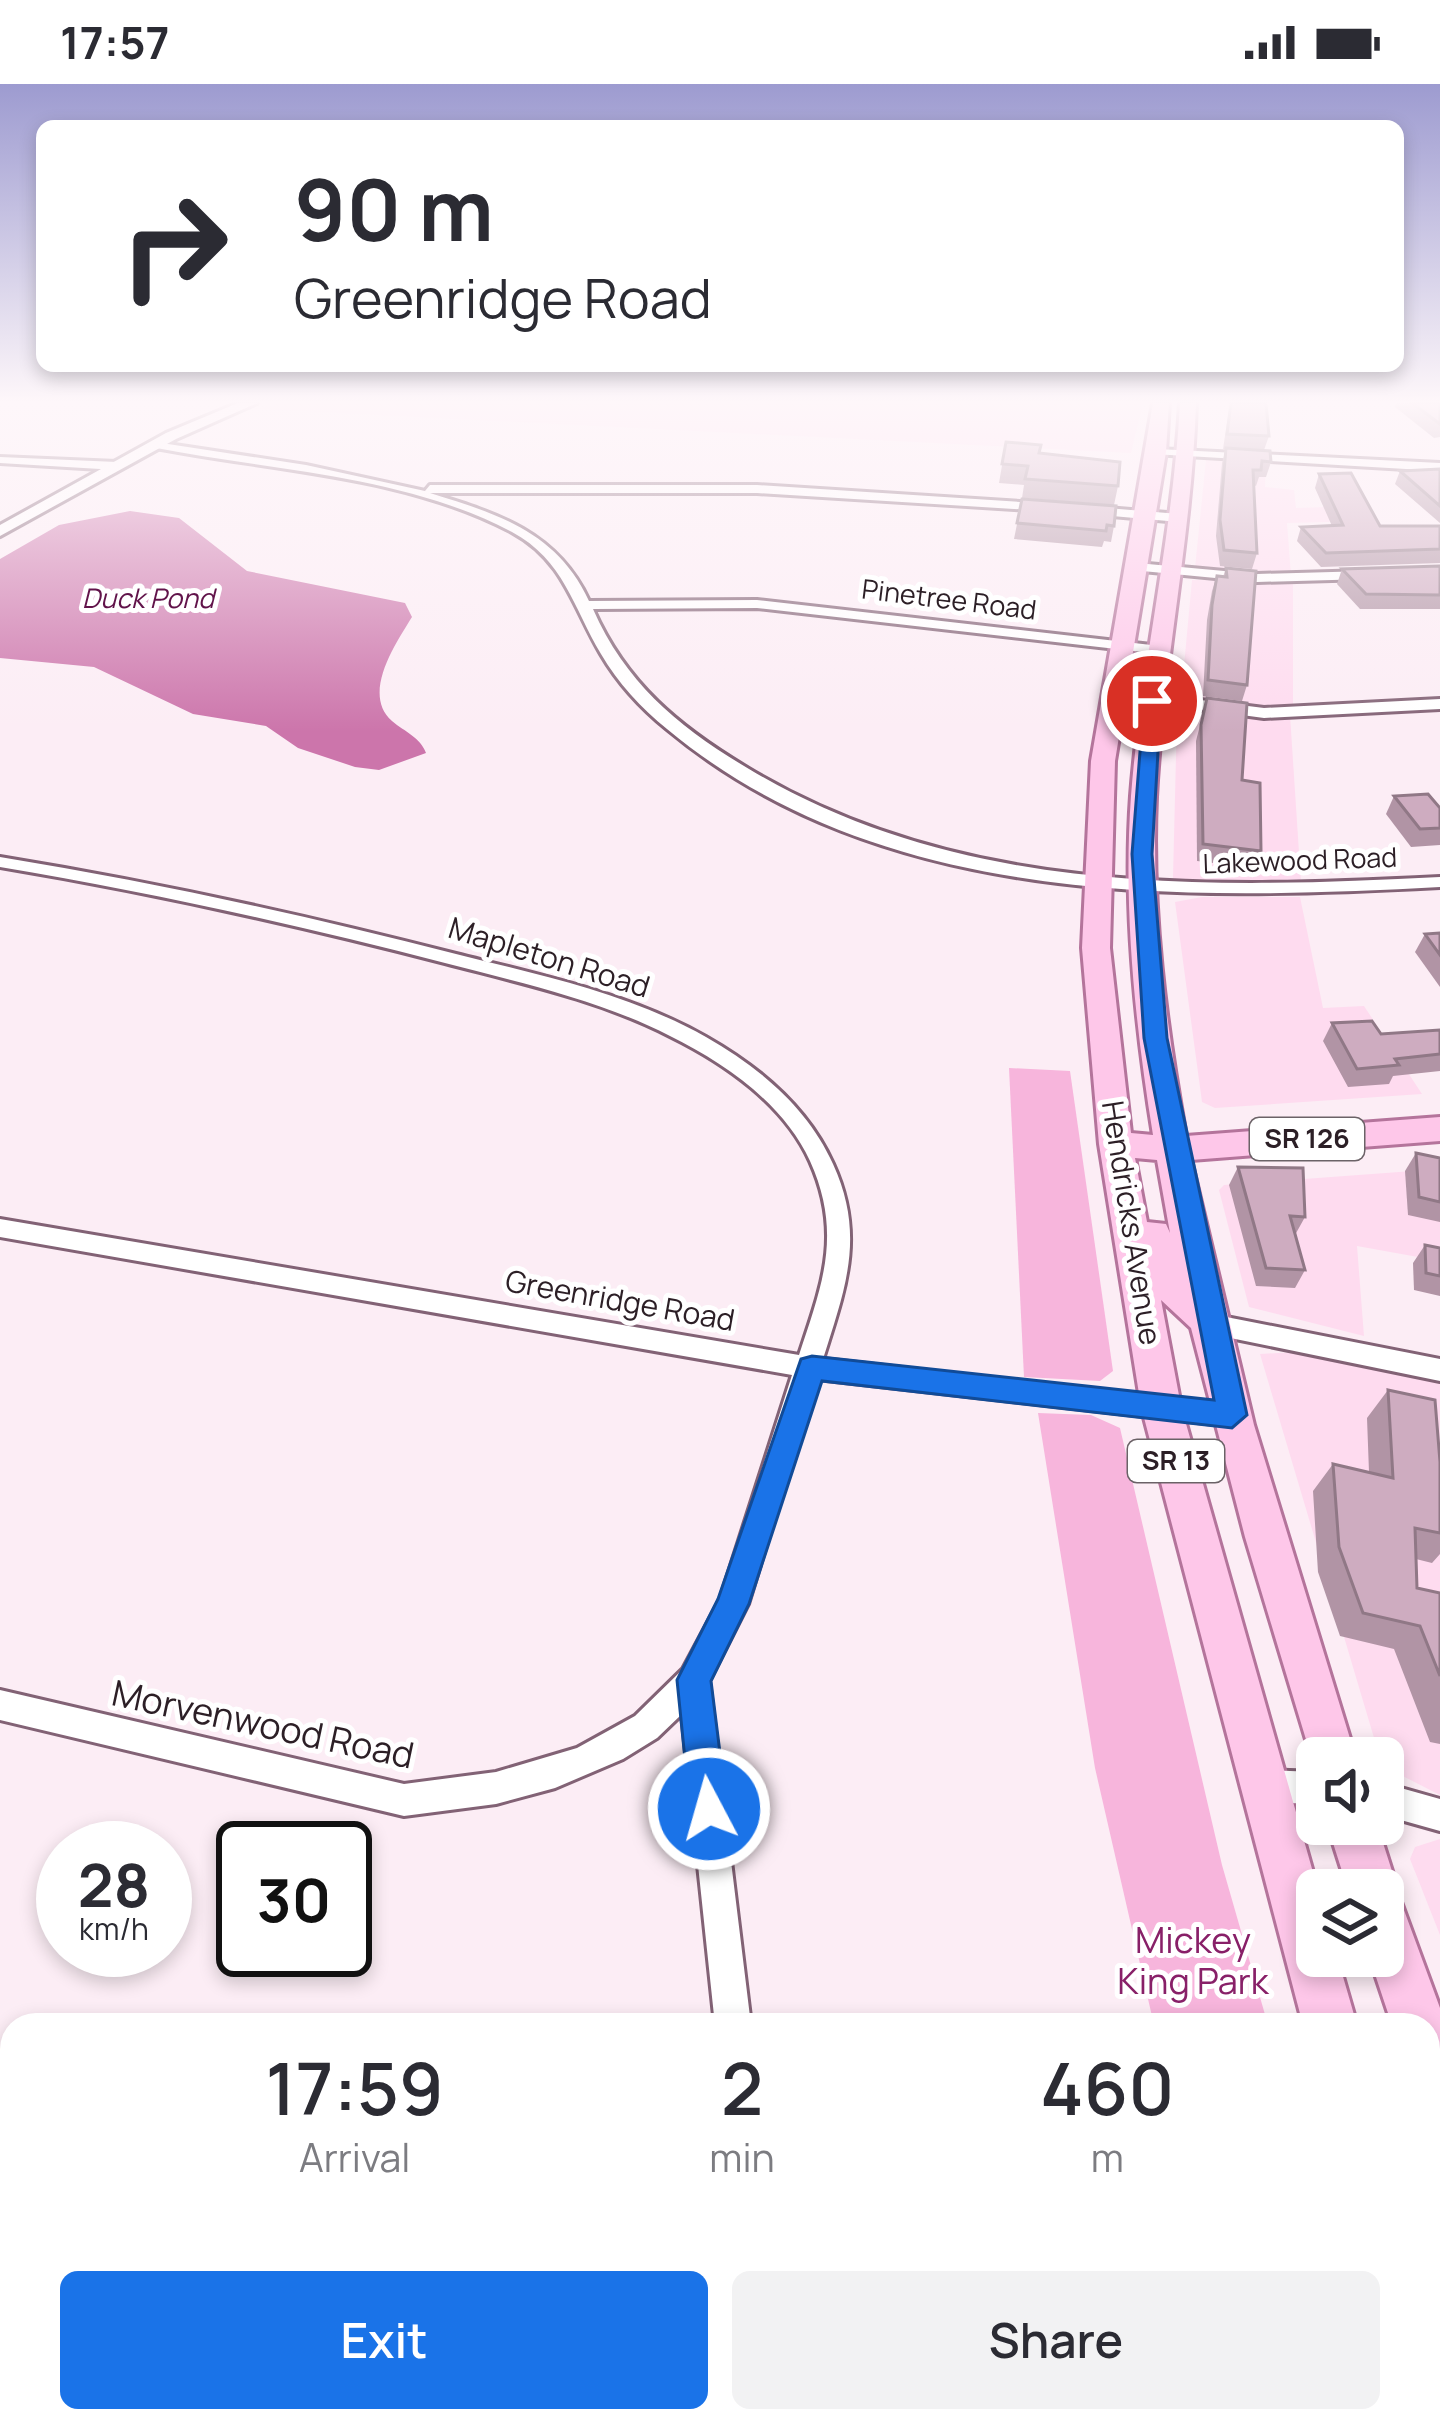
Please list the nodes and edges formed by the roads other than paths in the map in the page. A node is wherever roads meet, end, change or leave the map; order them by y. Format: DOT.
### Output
graph roads {
  1 [pos="33,513"];
  2 [pos="471,513"];
  3 [pos="1113,513"];
  4 [pos="1180,513"];
  5 [pos="1146,515"];
  6 [pos="1179,518"];
  7 [pos="0,531"];
  8 [pos="1137,567"];
  9 [pos="1172,571"];
  10 [pos="1377,574"];
  11 [pos="588,605"];
  12 [pos="1124,645"];
  13 [pos="1160,650"];
  14 [pos="1113,694"];
  15 [pos="1152,701"];
  16 [pos="1440,704"];
  17 [pos="0,862"];
  18 [pos="1440,882"];
  19 [pos="1097,884"];
  20 [pos="1144,890"];
  21 [pos="1440,1129"];
  22 [pos="1175,1149"];
  23 [pos="1118,1156"];
  24 [pos="0,1228"];
  25 [pos="1210,1324"];
  26 [pos="812,1368"];
  27 [pos="1440,1370"];
  28 [pos="1161,1406"];
  29 [pos="1232,1415"];
  30 [pos="694,1680"];
  31 [pos="0,1705"];
  32 [pos="1326,1737"];
  33 [pos="1261,1786"];
  34 [pos="1296,1787"];
  35 [pos="1404,1805"];
  36 [pos="1440,1814"];
  37 [pos="1403,1977"];
  38 [pos="732,2013"];
  39 [pos="1327,2013"];
  40 [pos="1415,2013"];
  1 -- 7 [label="street"];
  2 -- 11 [label="street, Lakewood Road"];
  3 -- 5 [label="street"];
  4 -- 6 [label="main road, Hendricks Avenue / SR 13"];
  5 -- 6 [label="street"];
  5 -- 8 [label="main road, Hendricks Avenue / SR 13"];
  6 -- 9 [label="main road, Hendricks Avenue / SR 13"];
  8 -- 9 [label="street"];
  8 -- 12 [label="main road, Hendricks Avenue / SR 13"];
  9 -- 10 [label="street"];
  9 -- 13 [label="main road, Hendricks Avenue / SR 13"];
  11 -- 12 [label="street, Pinetree Road"];
  11 -- 19 [label="street, Lakewood Road"];
  12 -- 13 [label="street, Pinetree Road"];
  12 -- 14 [label="main road, Hendricks Avenue / SR 13"];
  13 -- 15 [label="main road, Hendricks Avenue / SR 13"];
  14 -- 15 [label="street"];
  14 -- 19 [label="main road, Hendricks Avenue / SR 13"];
  15 -- 16 [label="street"];
  15 -- 20 [label="main road, Hendricks Avenue / SR 13"];
  17 -- 26 [label="street, Mapleton Road"];
  18 -- 20 [label="street, Lakewood Road"];
  19 -- 20 [label="street, Lakewood Road"];
  19 -- 23 [label="main road, Hendricks Avenue / SR 13"];
  20 -- 22 [label="main road, Hendricks Avenue / SR 13"];
  21 -- 22 [label="main road, SR 126"];
  22 -- 23 [label="main road, SR 126"];
  22 -- 25 [label="main road, Hendricks Avenue / SR 13"];
  23 -- 25 [label="main road"];
  23 -- 28 [label="main road, Hendricks Avenue / SR 13"];
  24 -- 26 [label="street, Greenridge Road"];
  25 -- 27 [label="street"];
  25 -- 29 [label="main road, Hendricks Avenue / SR 13"];
  26 -- 28 [label="street, Greenridge Road"];
  26 -- 30 [label="street, Mapleton Road"];
  28 -- 29 [label="street, Greenridge Road"];
  28 -- 33 [label="main road, Hendricks Avenue / SR 13"];
  29 -- 32 [label="main road, Hendricks Avenue / SR 13"];
  30 -- 31 [label="street, Morvenwood Road"];
  30 -- 38 [label="street"];
  33 -- 34 [label="street"];
  33 -- 39 [label="main road, Hendricks Avenue / SR 13"];
  35 -- 36 [label="street"];
  37 -- 40 [label="main road"];
}
